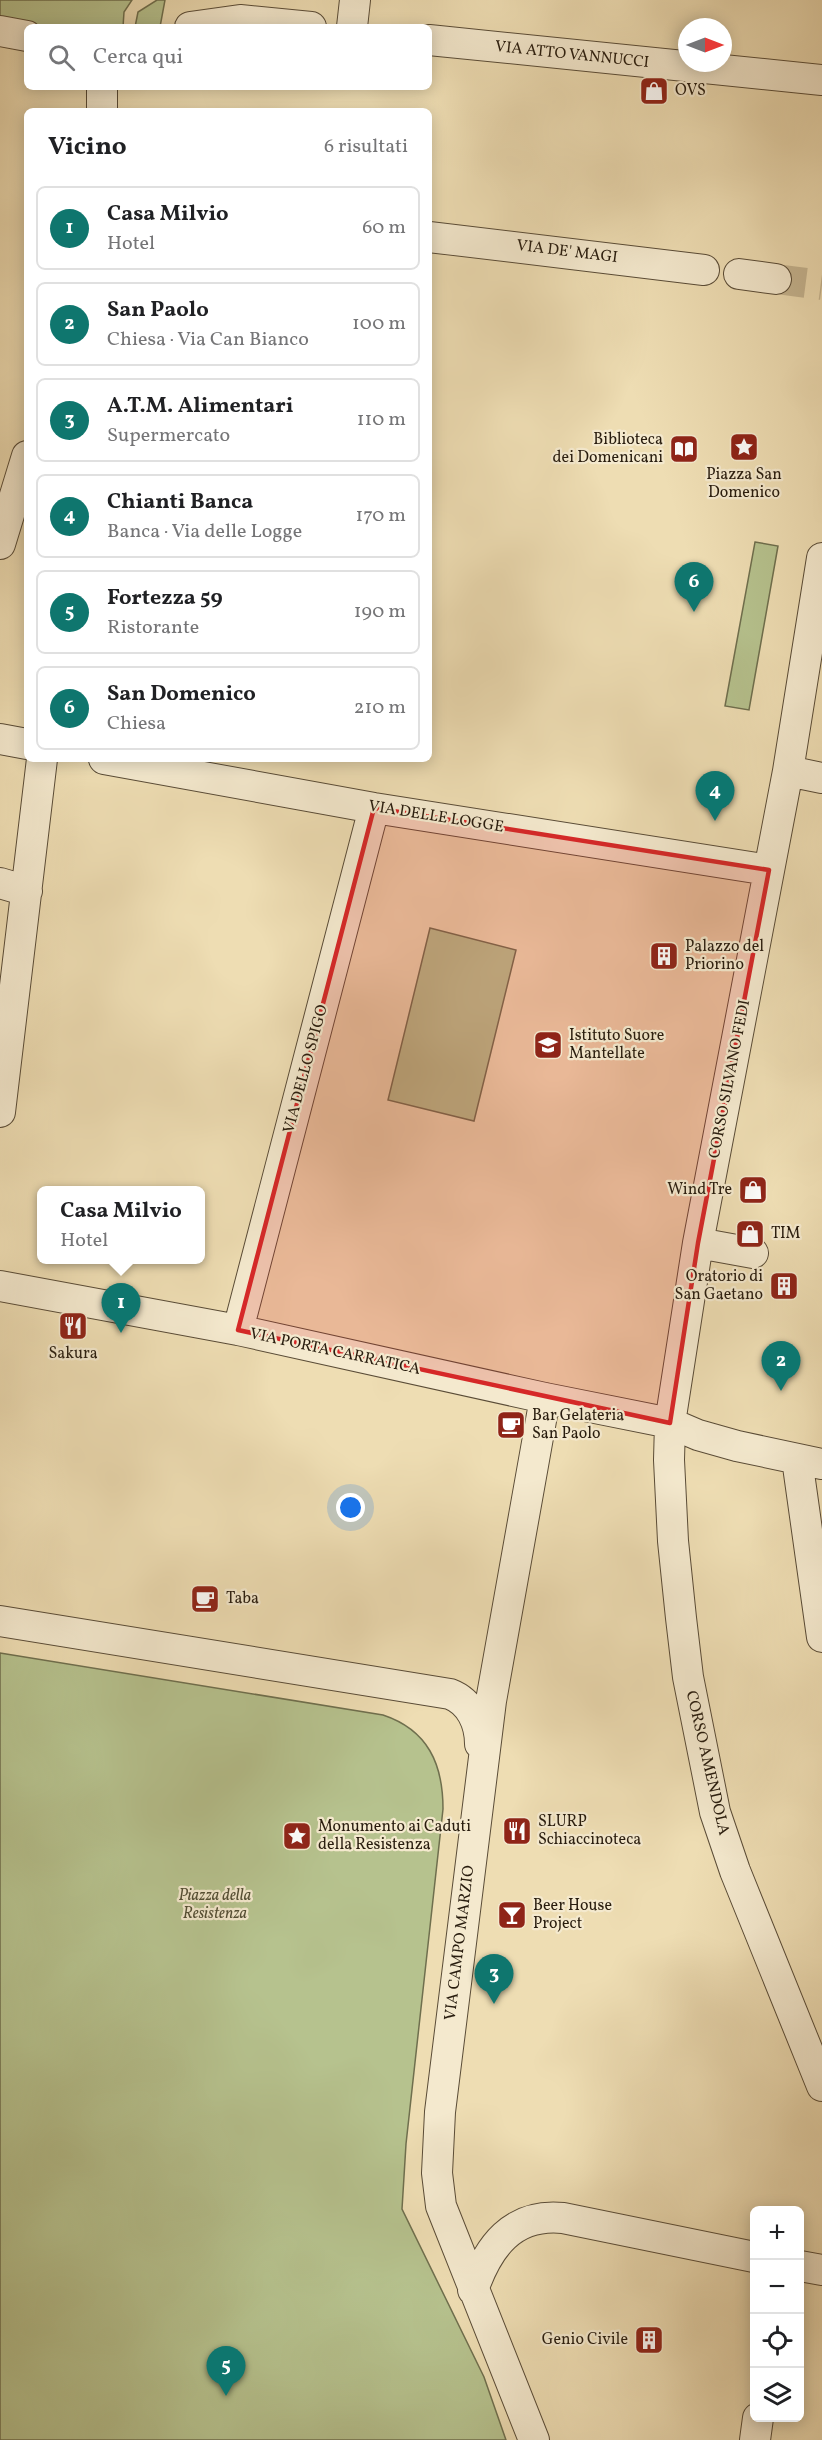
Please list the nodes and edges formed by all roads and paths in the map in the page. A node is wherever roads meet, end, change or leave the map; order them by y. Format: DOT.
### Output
graph roads {
  1 [pos="356,0"];
  2 [pos="211,24"];
  3 [pos="281,24"];
  4 [pos="352,24"];
  5 [pos="0,31"];
  6 [pos="24,35"];
  7 [pos="432,40"];
  8 [pos="822,80"];
  9 [pos="102,90"];
  10 [pos="102,108"];
  11 [pos="432,237"];
  12 [pos="704,270"];
  13 [pos="739,274"];
  14 [pos="776,279"];
  15 [pos="24,466"];
  16 [pos="0,544"];
  17 [pos="822,558"];
  18 [pos="0,738"];
  19 [pos="24,743"];
  20 [pos="41,762"];
  21 [pos="121,762"];
  22 [pos="788,771"];
  23 [pos="822,778"];
  24 [pos="374,808"];
  25 [pos="769,870"];
  26 [pos="14,887"];
  27 [pos="0,1112"];
  28 [pos="698,1243"];
  29 [pos="753,1253"];
  30 [pos="0,1286"];
  31 [pos="238,1330"];
  32 [pos="545,1398"];
  33 [pos="670,1422"];
  34 [pos="809,1461"];
  35 [pos="0,1621"];
  36 [pos="822,1637"];
  37 [pos="480,1785"];
  38 [pos="814,2040"];
  39 [pos="822,2086"];
  40 [pos="750,2257"];
  41 [pos="804,2267"];
  42 [pos="822,2270"];
  43 [pos="473,2290"];
  44 [pos="757,2422"];
  45 [pos="534,2440"];
  46 [pos="755,2440"];
  1 -- 4 [label="street"];
  2 -- 3 [label="street"];
  5 -- 6 [label="street"];
  7 -- 8 [label="street, VIA ATTO VANNUCCI"];
  9 -- 10 [label="street"];
  11 -- 12 [label="street, VIA DE' MAGI"];
  13 -- 14 [label="street"];
  15 -- 16 [label="street"];
  17 -- 22 [label="street, CORSO SILVANO FEDI"];
  18 -- 19 [label="street"];
  20 -- 26 [label="street"];
  21 -- 24 [label="street, VIA DELLE LOGGE"];
  22 -- 23 [label="street"];
  22 -- 25 [label="street, CORSO SILVANO FEDI"];
  24 -- 25 [label="street, VIA DELLE LOGGE"];
  24 -- 31 [label="street, VIA DELLO SPIGO"];
  25 -- 28 [label="street, CORSO SILVANO FEDI"];
  26 -- 27 [label="street"];
  28 -- 29 [label="street"];
  28 -- 33 [label="street, CORSO SILVANO FEDI"];
  30 -- 31 [label="street, VIA PORTA CARRATICA"];
  31 -- 32 [label="street, VIA PORTA CARRATICA"];
  32 -- 33 [label="street, VIA PORTA CARRATICA"];
  32 -- 37 [label="street, VIA CAMPO MARZIO"];
  33 -- 34 [label="street, VIA PORTA CARRATICA"];
  33 -- 38 [label="street, CORSO AMENDOLA"];
  34 -- 36 [label="street"];
  35 -- 37 [label="street"];
  37 -- 43 [label="street, VIA CAMPO MARZIO"];
  38 -- 39 [label="street, CORSO AMENDOLA"];
  40 -- 43 [label="street"];
  41 -- 42 [label="street"];
  43 -- 45 [label="street, VIA CAMPO MARZIO"];
  44 -- 46 [label="street"];
}
